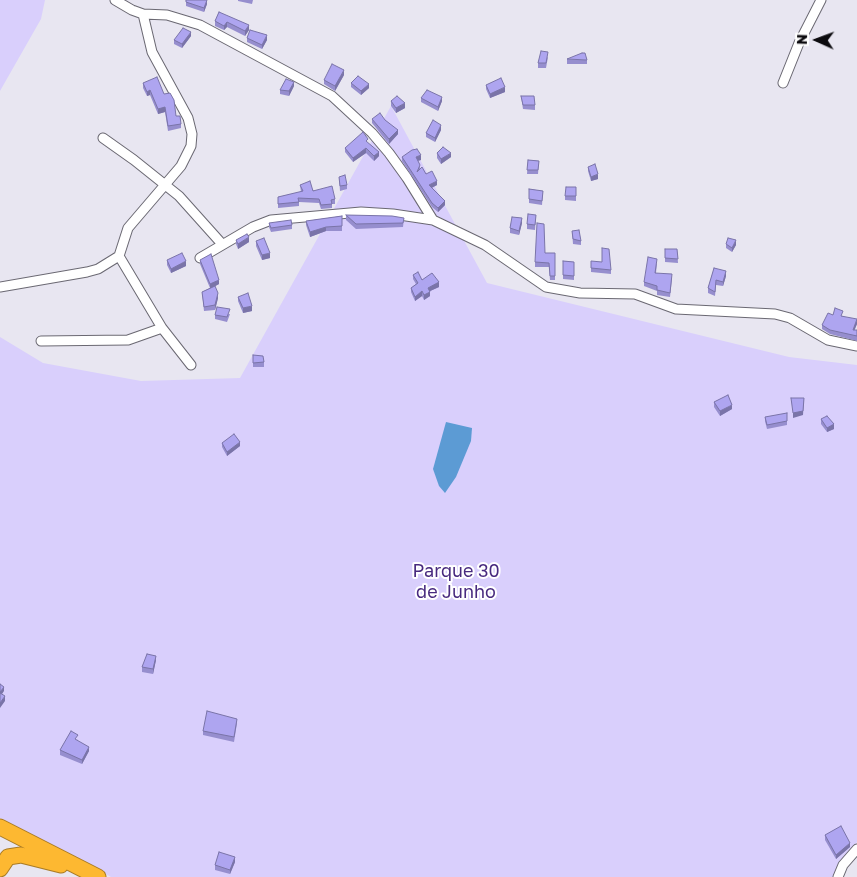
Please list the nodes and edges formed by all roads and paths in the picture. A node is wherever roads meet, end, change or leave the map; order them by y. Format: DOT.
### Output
graph roads {
  1 [pos="115,0"];
  2 [pos="822,0"];
  3 [pos="143,14"];
  4 [pos="784,83"];
  5 [pos="102,138"];
  6 [pos="166,185"];
  7 [pos="433,220"];
  8 [pos="222,244"];
  9 [pos="119,256"];
  10 [pos="200,258"];
  11 [pos="0,287"];
  12 [pos="162,328"];
  13 [pos="41,341"];
  14 [pos="857,346"];
  15 [pos="191,365"];
  16 [pos="0,827"];
  17 [pos="857,849"];
  18 [pos="0,869"];
  19 [pos="95,875"];
  20 [pos="838,877"];
  1 -- 3 [label="street"];
  2 -- 4 [label="street"];
  3 -- 6 [label="street"];
  3 -- 7 [label="street"];
  5 -- 6 [label="street"];
  6 -- 8 [label="street"];
  6 -- 9 [label="street"];
  7 -- 8 [label="street"];
  7 -- 14 [label="street"];
  8 -- 10 [label="street"];
  9 -- 11 [label="street"];
  9 -- 12 [label="street"];
  12 -- 13 [label="street"];
  12 -- 15 [label="street"];
  16 -- 19 [label="highway"];
  17 -- 20 [label="street"];
  18 -- 19 [label="highway"];
}
